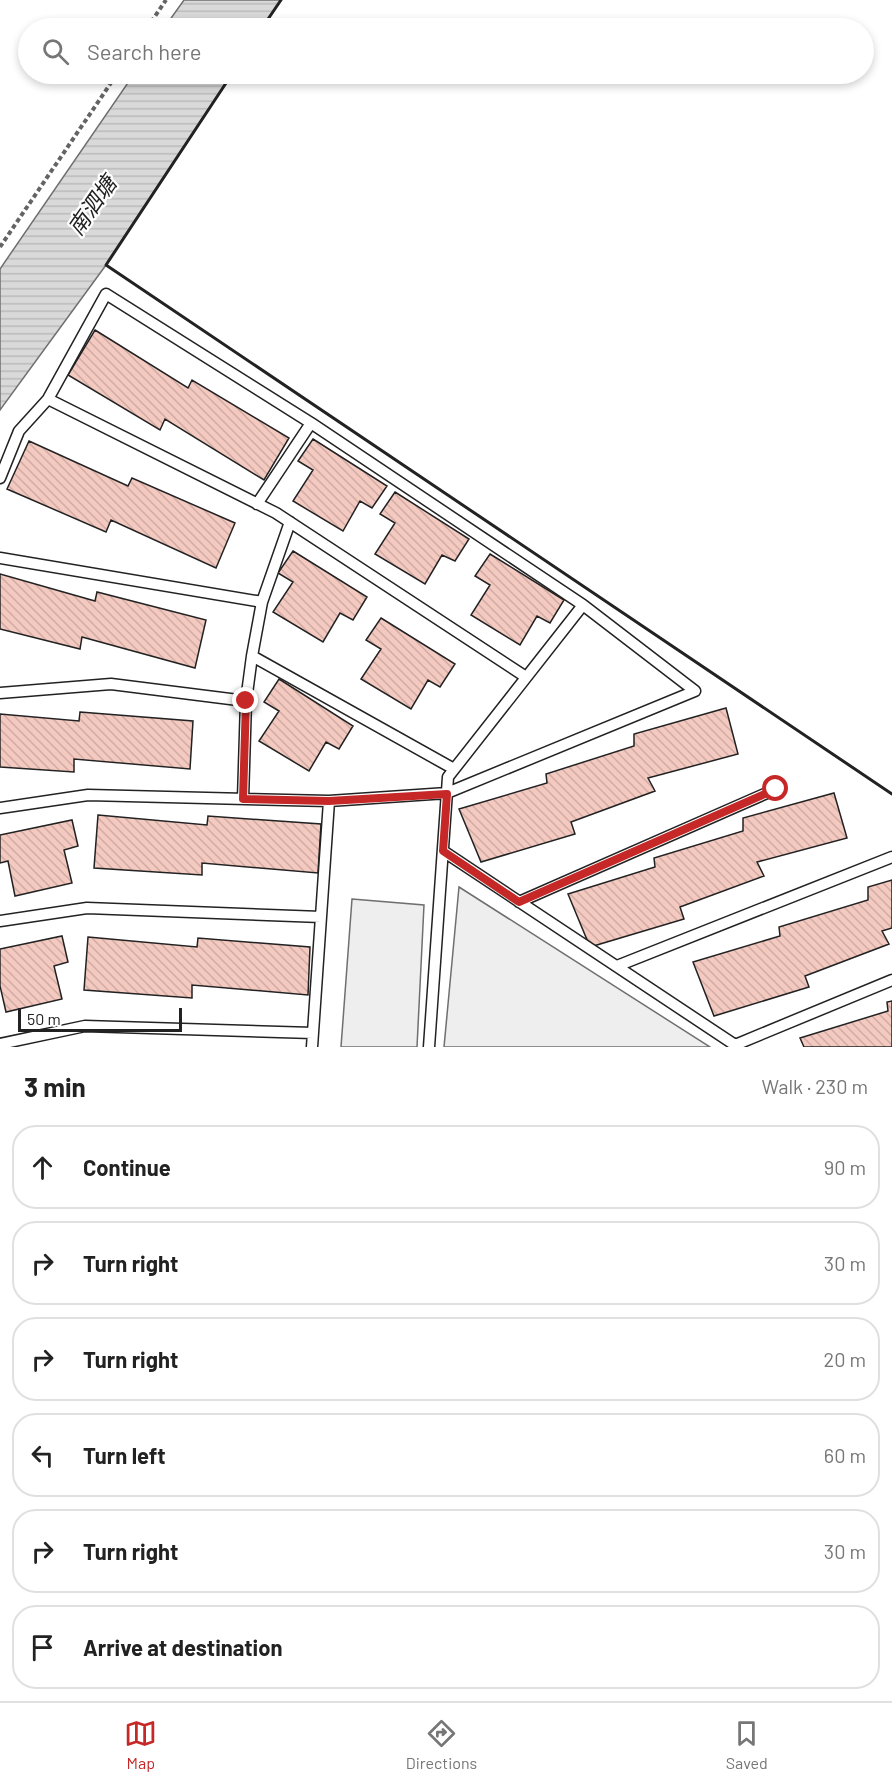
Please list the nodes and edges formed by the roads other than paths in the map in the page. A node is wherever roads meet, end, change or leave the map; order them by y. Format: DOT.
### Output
graph roads {
  1 [pos="48,399"];
  2 [pos="311,423"];
  3 [pos="0,478"];
  4 [pos="257,504"];
  5 [pos="290,522"];
  6 [pos="0,558"];
  7 [pos="262,602"];
  8 [pos="583,605"];
  9 [pos="252,656"];
  10 [pos="526,677"];
  11 [pos="0,693"];
  12 [pos="246,701"];
  13 [pos="454,769"];
  14 [pos="776,789"];
  15 [pos="447,794"];
  16 [pos="243,799"];
  17 [pos="329,801"];
  18 [pos="0,808"];
  19 [pos="443,851"];
  20 [pos="892,857"];
  21 [pos="519,902"];
  22 [pos="321,917"];
  23 [pos="0,921"];
  24 [pos="617,966"];
  25 [pos="892,980"];
  26 [pos="313,1033"];
  27 [pos="0,1044"];
  28 [pos="736,1046"];
  29 [pos="312,1047"];
  30 [pos="429,1047"];
  1 -- 2 [label="lane"];
  1 -- 3 [label="lane"];
  1 -- 4 [label="lane"];
  2 -- 4 [label="lane"];
  2 -- 8 [label="lane"];
  4 -- 5 [label="lane"];
  5 -- 7 [label="lane"];
  5 -- 10 [label="lane"];
  6 -- 7 [label="lane"];
  7 -- 9 [label="lane"];
  8 -- 10 [label="lane"];
  8 -- 15 [label="lane"];
  9 -- 12 [label="lane"];
  9 -- 13 [label="lane"];
  10 -- 13 [label="lane"];
  11 -- 12 [label="lane"];
  12 -- 16 [label="lane"];
  13 -- 15 [label="lane"];
  14 -- 21 [label="lane"];
  15 -- 17 [label="lane"];
  15 -- 19 [label="lane"];
  16 -- 17 [label="lane"];
  16 -- 18 [label="lane"];
  17 -- 22 [label="lane"];
  19 -- 21 [label="lane"];
  19 -- 30 [label="lane"];
  20 -- 24 [label="lane"];
  21 -- 24 [label="lane"];
  22 -- 23 [label="lane"];
  22 -- 26 [label="lane"];
  24 -- 28 [label="lane"];
  25 -- 28 [label="lane"];
  26 -- 27 [label="lane"];
  26 -- 29 [label="lane"];
}
